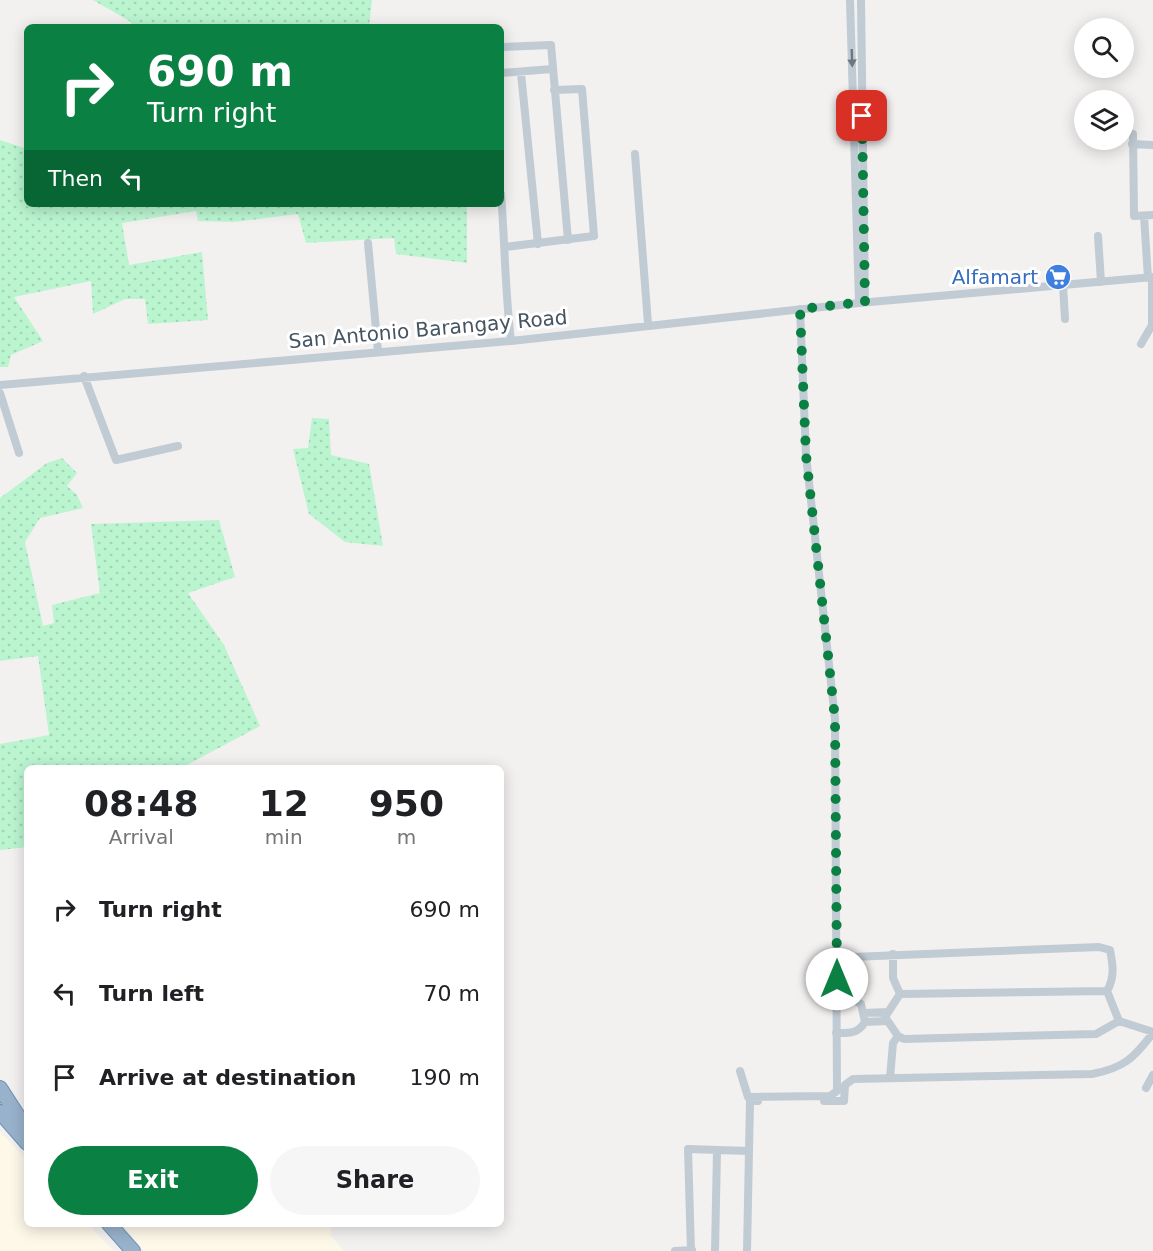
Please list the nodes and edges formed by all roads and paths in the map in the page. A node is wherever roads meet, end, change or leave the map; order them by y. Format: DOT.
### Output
graph roads {
  1 [pos="850,0"];
  2 [pos="861,0"];
  3 [pos="504,47"];
  4 [pos="552,69"];
  5 [pos="504,73"];
  6 [pos="521,73"];
  7 [pos="554,90"];
  8 [pos="1134,144"];
  9 [pos="1153,145"];
  10 [pos="1132,150"];
  11 [pos="635,154"];
  12 [pos="502,207"];
  13 [pos="1149,216"];
  14 [pos="1098,236"];
  15 [pos="568,240"];
  16 [pos="368,243"];
  17 [pos="538,244"];
  18 [pos="505,247"];
  19 [pos="1151,277"];
  20 [pos="1101,282"];
  21 [pos="1063,285"];
  22 [pos="862,303"];
  23 [pos="800,309"];
  24 [pos="1065,319"];
  25 [pos="648,324"];
  26 [pos="511,341"];
  27 [pos="1141,344"];
  28 [pos="378,351"];
  29 [pos="84,376"];
  30 [pos="0,385"];
  31 [pos="0,393"];
  32 [pos="178,446"];
  33 [pos="19,453"];
  34 [pos="893,954"];
  35 [pos="852,957"];
  36 [pos="1107,991"];
  37 [pos="900,994"];
  38 [pos="837,1001"];
  39 [pos="886,1012"];
  40 [pos="864,1013"];
  41 [pos="1119,1021"];
  42 [pos="865,1022"];
  43 [pos="886,1022"];
  44 [pos="1153,1032"];
  45 [pos="836,1033"];
  46 [pos="898,1036"];
  47 [pos="740,1071"];
  48 [pos="1153,1075"];
  49 [pos="890,1078"];
  50 [pos="0,1088"];
  51 [pos="1146,1088"];
  52 [pos="0,1112"];
  53 [pos="24,1125"];
  54 [pos="24,1140"];
  55 [pos="717,1150"];
  56 [pos="749,1151"];
  57 [pos="102,1227"];
  58 [pos="112,1227"];
  59 [pos="692,1250"];
  60 [pos="123,1251"];
  61 [pos="134,1251"];
  62 [pos="675,1251"];
  63 [pos="715,1251"];
  64 [pos="747,1251"];
  1 -- 22 [label="street, one-way"];
  2 -- 22 [label="street"];
  3 -- 4 [label="street"];
  4 -- 6 [label="street"];
  4 -- 7 [label="street"];
  5 -- 6 [label="street"];
  6 -- 17 [label="street"];
  7 -- 15 [label="street"];
  7 -- 15 [label="street"];
  8 -- 9 [label="street"];
  10 -- 13 [label="street"];
  11 -- 25 [label="street"];
  12 -- 18 [label="street"];
  13 -- 19 [label="street"];
  14 -- 20 [label="street"];
  15 -- 17 [label="street"];
  16 -- 28 [label="street"];
  17 -- 18 [label="street"];
  18 -- 26 [label="street"];
  19 -- 20 [label="street, San Antonio Barangay Road"];
  19 -- 27 [label="street"];
  20 -- 21 [label="street, San Antonio Barangay Road"];
  21 -- 22 [label="street, San Antonio Barangay Road"];
  21 -- 24 [label="street"];
  22 -- 23 [label="street, San Antonio Barangay Road"];
  23 -- 25 [label="street, San Antonio Barangay Road"];
  23 -- 38 [label="street"];
  25 -- 26 [label="street, San Antonio Barangay Road"];
  26 -- 28 [label="street, San Antonio Barangay Road"];
  28 -- 29 [label="street, San Antonio Barangay Road"];
  29 -- 30 [label="street, San Antonio Barangay Road"];
  29 -- 32 [label="street"];
  31 -- 33 [label="street"];
  34 -- 35 [label="street"];
  34 -- 36 [label="street"];
  34 -- 37 [label="street"];
  36 -- 37 [label="street"];
  36 -- 41 [label="street"];
  37 -- 39 [label="street"];
  38 -- 40 [label="street"];
  38 -- 45 [label="street"];
  39 -- 40 [label="street"];
  39 -- 43 [label="street"];
  40 -- 42 [label="street"];
  41 -- 44 [label="street"];
  41 -- 46 [label="street"];
  42 -- 43 [label="street"];
  42 -- 45 [label="street"];
  43 -- 46 [label="street"];
  44 -- 49 [label="street"];
  45 -- 47 [label="street"];
  46 -- 49 [label="street"];
  48 -- 51 [label="street"];
  49 -- 56 [label="street"];
  50 -- 53 [label="highway"];
  52 -- 54 [label="highway"];
  55 -- 56 [label="street"];
  55 -- 59 [label="street"];
  55 -- 63 [label="street"];
  56 -- 64 [label="street"];
  57 -- 60 [label="highway"];
  58 -- 61 [label="highway"];
  59 -- 62 [label="street"];
}
